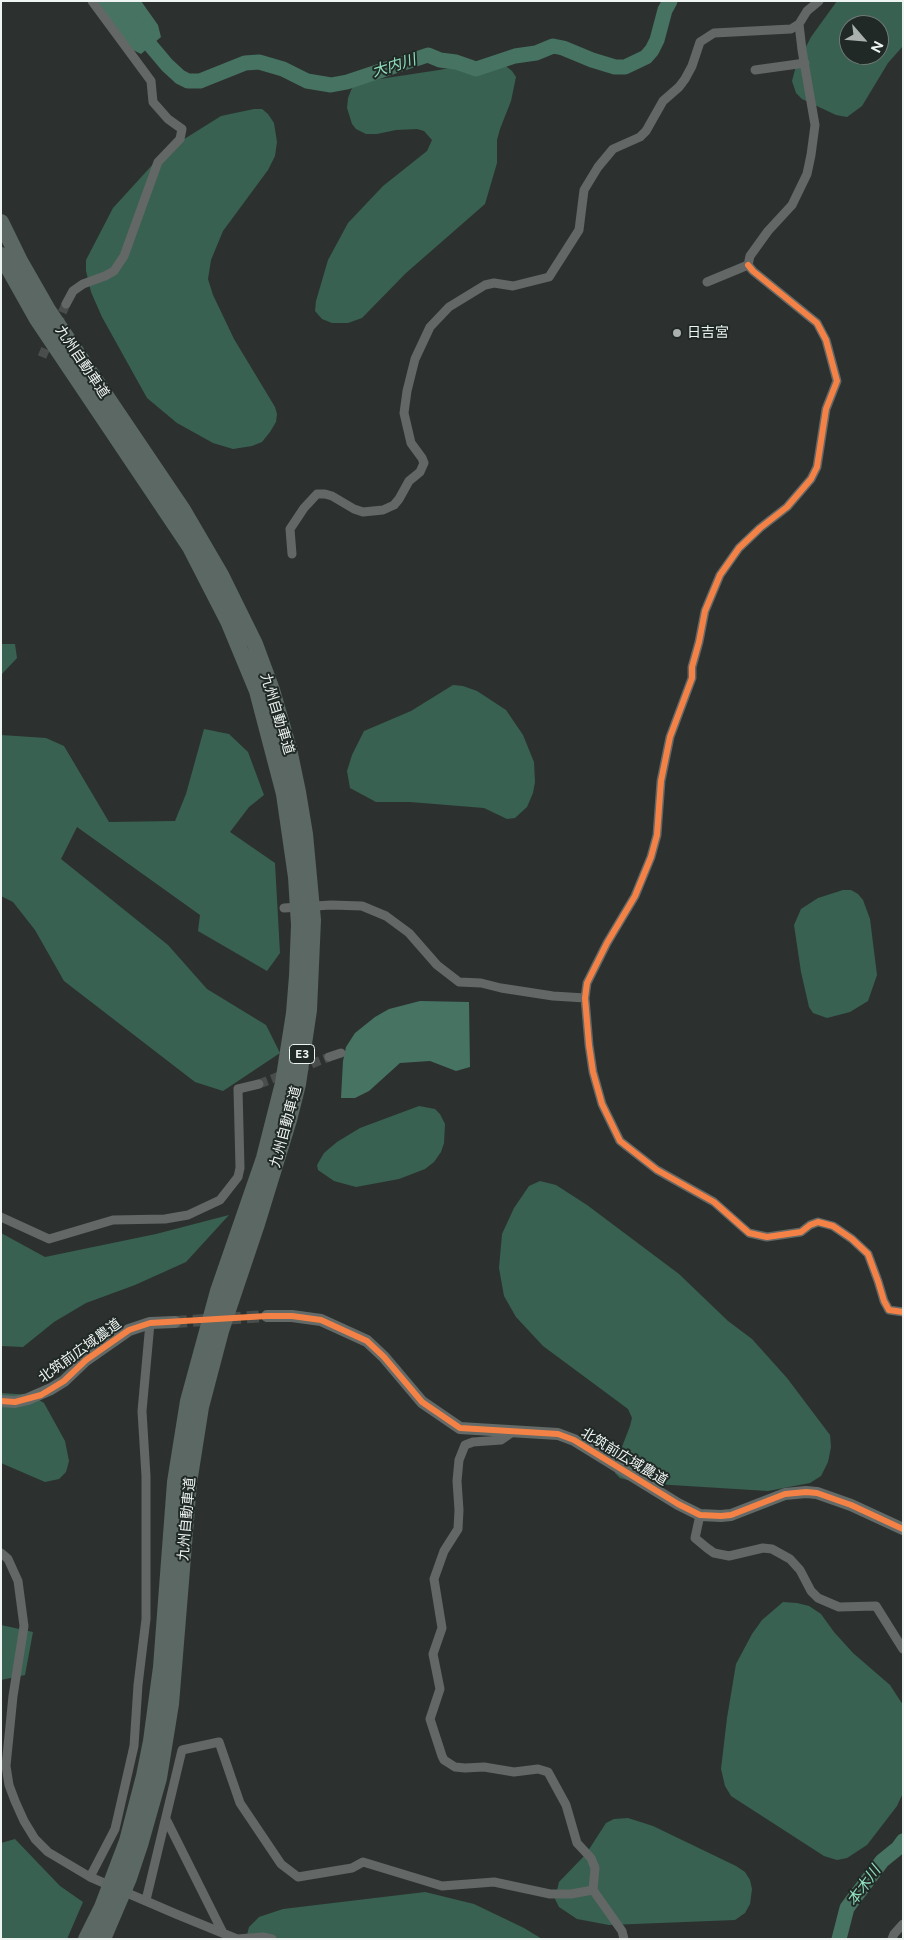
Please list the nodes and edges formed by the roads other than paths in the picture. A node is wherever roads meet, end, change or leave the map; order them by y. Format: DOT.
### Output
graph roads {
  1 [pos="92,1"];
  2 [pos="819,1"];
  3 [pos="799,24"];
  4 [pos="804,63"];
  5 [pos="756,70"];
  6 [pos="1,222"];
  7 [pos="1,255"];
  8 [pos="748,265"];
  9 [pos="707,282"];
  10 [pos="66,304"];
  11 [pos="292,554"];
  12 [pos="284,908"];
  13 [pos="585,998"];
  14 [pos="341,1053"];
  15 [pos="329,1057"];
  16 [pos="259,1084"];
  17 [pos="1,1217"];
  18 [pos="903,1312"];
  19 [pos="267,1316"];
  20 [pos="174,1322"];
  21 [pos="150,1323"];
  22 [pos="1,1401"];
  23 [pos="514,1431"];
  24 [pos="700,1515"];
  25 [pos="903,1529"];
  26 [pos="1,1553"];
  27 [pos="903,1649"];
  28 [pos="166,1821"];
  29 [pos="91,1878"];
  30 [pos="593,1890"];
  31 [pos="144,1899"];
  32 [pos="903,1924"];
  33 [pos="223,1933"];
  34 [pos="86,1939"];
  35 [pos="103,1939"];
  36 [pos="272,1939"];
  37 [pos="624,1939"];
  38 [pos="892,1939"];
  1 -- 10 [label="street"];
  2 -- 3 [label="street"];
  3 -- 4 [label="street"];
  3 -- 11 [label="street"];
  4 -- 5 [label="street"];
  4 -- 8 [label="street"];
  6 -- 35 [label="highway, 九州自動車道 / E3"];
  7 -- 34 [label="highway, 九州自動車道 / E3"];
  8 -- 9 [label="street"];
  8 -- 13 [label="street"];
  12 -- 13 [label="street"];
  13 -- 18 [label="street"];
  14 -- 15 [label="street"];
  16 -- 17 [label="street"];
  19 -- 23 [label="street, 北筑前広域農道"];
  20 -- 21 [label="street, 北筑前広域農道"];
  21 -- 22 [label="street, 北筑前広域農道"];
  21 -- 29 [label="street"];
  23 -- 24 [label="street, 北筑前広域農道"];
  23 -- 30 [label="street"];
  24 -- 25 [label="street, 北筑前広域農道"];
  24 -- 27 [label="street"];
  26 -- 29 [label="street"];
  28 -- 30 [label="street"];
  28 -- 31 [label="street"];
  28 -- 33 [label="street"];
  29 -- 31 [label="street"];
  30 -- 37 [label="street"];
  31 -- 33 [label="street"];
  32 -- 38 [label="street"];
  33 -- 36 [label="street"];
}
